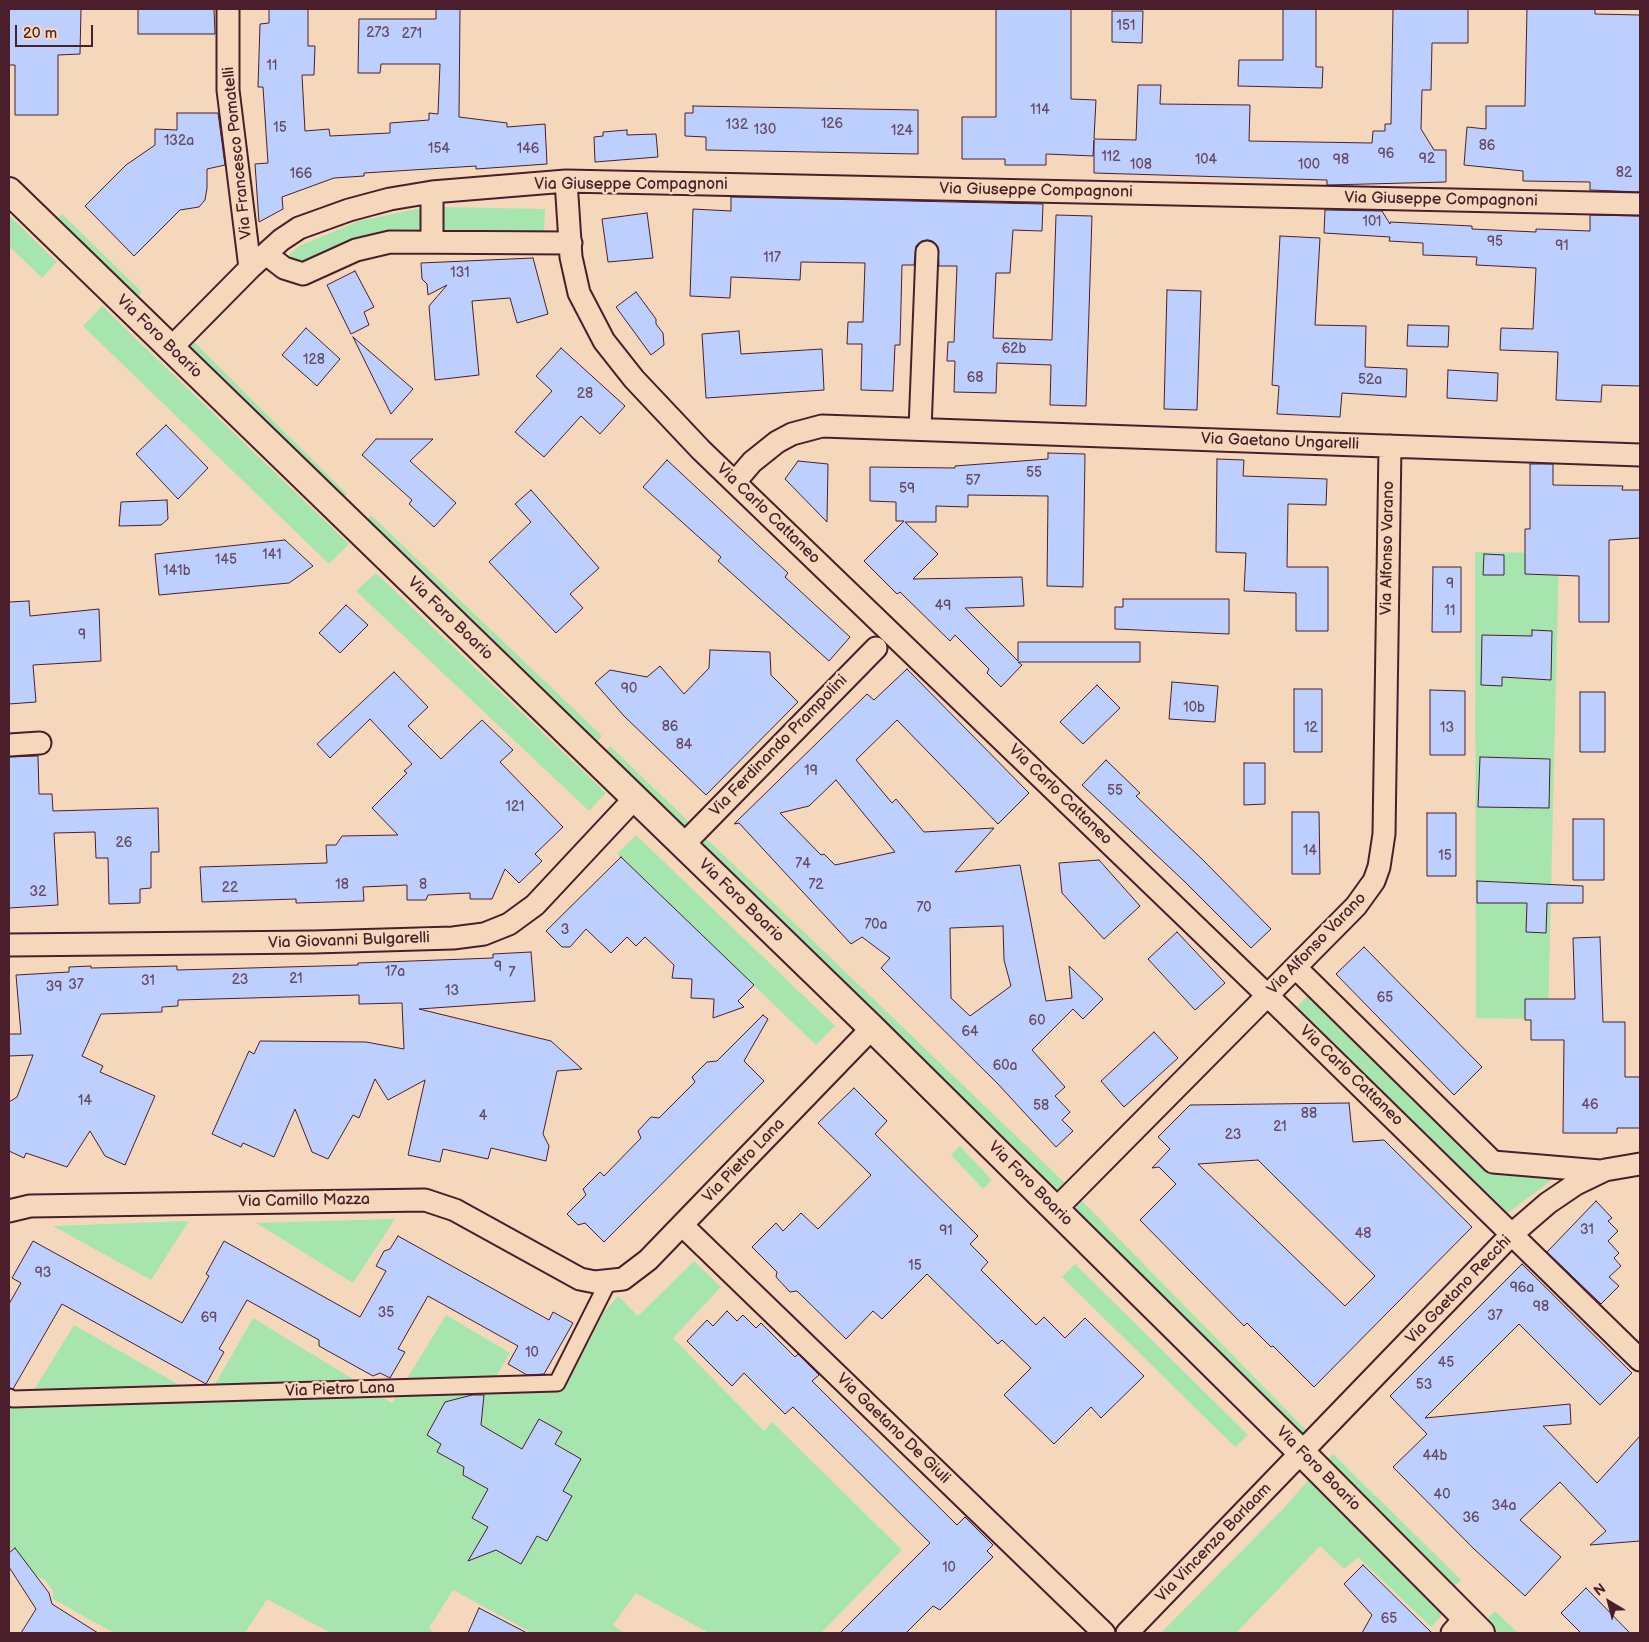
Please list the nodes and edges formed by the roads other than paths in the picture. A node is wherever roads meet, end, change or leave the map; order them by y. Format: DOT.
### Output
graph roads {
  1 [pos="228,9"];
  2 [pos="566,181"];
  3 [pos="9,191"];
  4 [pos="432,192"];
  5 [pos="1640,204"];
  6 [pos="432,241"];
  7 [pos="571,243"];
  8 [pos="927,252"];
  9 [pos="266,254"];
  10 [pos="250,268"];
  11 [pos="171,348"];
  12 [pos="920,429"];
  13 [pos="1390,446"];
  14 [pos="1640,455"];
  15 [pos="734,482"];
  16 [pos="876,648"];
  17 [pos="40,743"];
  18 [pos="9,745"];
  19 [pos="635,798"];
  20 [pos="683,845"];
  21 [pos="9,945"];
  22 [pos="1296,968"];
  23 [pos="1268,996"];
  24 [pos="872,1028"];
  25 [pos="1640,1164"];
  26 [pos="1603,1171"];
  27 [pos="1056,1209"];
  28 [pos="9,1211"];
  29 [pos="682,1225"];
  30 [pos="1512,1234"];
  31 [pos="580,1279"];
  32 [pos="608,1282"];
  33 [pos="1640,1360"];
  34 [pos="9,1397"];
  35 [pos="1302,1452"];
  36 [pos="1466,1628"];
  37 [pos="1104,1633"];
  38 [pos="1127,1633"];
  1 -- 10 [label="street, Via Francesco Pomatelli"];
  2 -- 4 [label="street, Via Giuseppe Compagnoni"];
  2 -- 5 [label="street, Via Giuseppe Compagnoni"];
  2 -- 7 [label="street, Via Carlo Cattaneo"];
  3 -- 11 [label="street, Via Foro Boario"];
  4 -- 6 [label="street"];
  4 -- 9 [label="street, Via Giuseppe Compagnoni"];
  6 -- 7 [label="street"];
  6 -- 9 [label="street"];
  7 -- 15 [label="street, Via Carlo Cattaneo"];
  8 -- 12 [label="street"];
  9 -- 10 [label="street, Via Giuseppe Compagnoni"];
  10 -- 11 [label="street, Via Giuseppe Compagnoni"];
  11 -- 19 [label="street, Via Foro Boario"];
  12 -- 13 [label="street, Via Gaetano Ungarelli"];
  12 -- 15 [label="street, Via Gaetano Ungarelli"];
  13 -- 14 [label="street, Via Gaetano Ungarelli"];
  13 -- 22 [label="street, Via Alfonso Varano"];
  15 -- 23 [label="street, Via Carlo Cattaneo"];
  16 -- 20 [label="street, Via Ferdinando Prampolini"];
  17 -- 18 [label="street"];
  19 -- 20 [label="street, Via Foro Boario"];
  19 -- 21 [label="street, Via Giovanni Bulgarelli"];
  20 -- 24 [label="street, Via Foro Boario"];
  22 -- 23 [label="street, Via Alfonso Varano"];
  22 -- 26 [label="street"];
  23 -- 27 [label="street, Via Alfonso Varano"];
  23 -- 30 [label="street, Via Carlo Cattaneo"];
  24 -- 27 [label="street, Via Foro Boario"];
  24 -- 29 [label="street, Via Pietro Lana"];
  25 -- 26 [label="street, Via Gaetano Recchi"];
  26 -- 30 [label="street, Via Gaetano Recchi"];
  27 -- 35 [label="street, Via Foro Boario"];
  28 -- 31 [label="street, Via Camillo Mazza"];
  29 -- 32 [label="street, Via Pietro Lana"];
  29 -- 37 [label="street, Via Gaetano De Giuli"];
  30 -- 33 [label="street, Via Carlo Cattaneo"];
  30 -- 35 [label="street, Via Gaetano Recchi"];
  31 -- 32 [label="street, Via Pietro Lana"];
  32 -- 34 [label="street, Via Pietro Lana"];
  35 -- 36 [label="street, Via Foro Boario"];
  35 -- 38 [label="street, Via Vincenzo Barlaam"];
}
